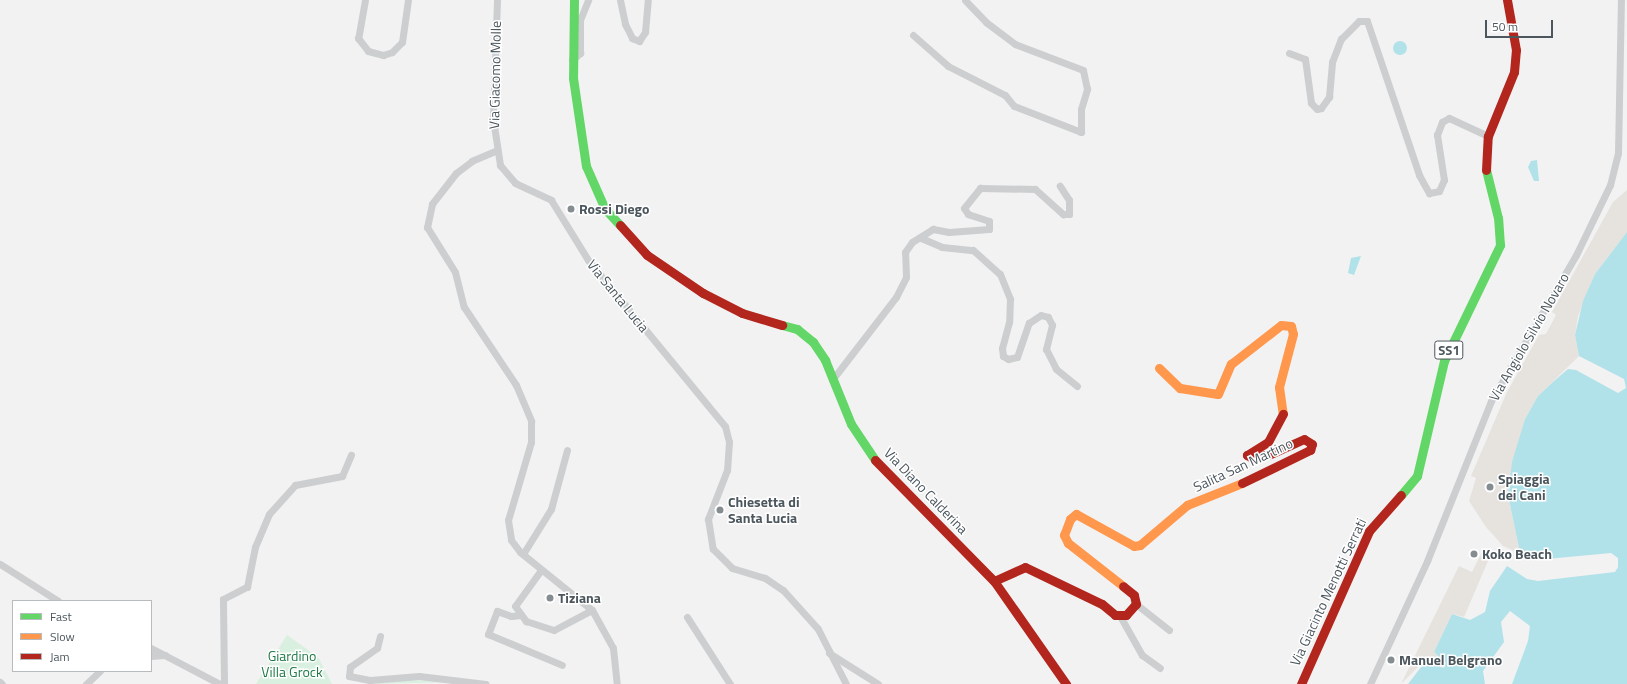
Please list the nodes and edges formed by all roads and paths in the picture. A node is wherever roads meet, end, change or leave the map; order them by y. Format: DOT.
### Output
graph roads {
  1 [pos="365,0"];
  2 [pos="408,0"];
  3 [pos="498,0"];
  4 [pos="574,0"];
  5 [pos="588,0"];
  6 [pos="620,0"];
  7 [pos="648,0"];
  8 [pos="965,0"];
  9 [pos="1507,0"];
  10 [pos="1621,0"];
  11 [pos="913,35"];
  12 [pos="1289,53"];
  13 [pos="572,60"];
  14 [pos="1488,136"];
  15 [pos="495,151"];
  16 [pos="1060,186"];
  17 [pos="921,238"];
  18 [pos="1159,368"];
  19 [pos="832,380"];
  20 [pos="1077,386"];
  21 [pos="567,450"];
  22 [pos="351,455"];
  23 [pos="523,554"];
  24 [pos="0,564"];
  25 [pos="541,570"];
  26 [pos="994,581"];
  27 [pos="56,600"];
  28 [pos="1136,604"];
  29 [pos="592,610"];
  30 [pos="520,615"];
  31 [pos="1120,616"];
  32 [pos="687,617"];
  33 [pos="1169,630"];
  34 [pos="380,636"];
  35 [pos="152,648"];
  36 [pos="829,653"];
  37 [pos="167,654"];
  38 [pos="152,656"];
  39 [pos="562,665"];
  40 [pos="1160,668"];
  41 [pos="99,672"];
  42 [pos="463,682"];
  43 [pos="86,684"];
  44 [pos="220,684"];
  45 [pos="224,684"];
  46 [pos="486,684"];
  47 [pos="617,684"];
  48 [pos="730,684"];
  49 [pos="846,684"];
  50 [pos="878,684"];
  51 [pos="1066,684"];
  52 [pos="1301,684"];
  53 [pos="1370,684"];
  1 -- 2 [label="street"];
  3 -- 15 [label="street, Via Giacomo Molle"];
  4 -- 13 [label="main road, Via Diano Calderina"];
  5 -- 13 [label="street"];
  6 -- 7 [label="street"];
  8 -- 11 [label="street"];
  9 -- 14 [label="main road, Via Giacinto Menotti Serrati / SS1"];
  10 -- 53 [label="street, Via Angiolo Silvio Novaro"];
  12 -- 14 [label="street"];
  13 -- 19 [label="main road, Via Diano Calderina"];
  14 -- 52 [label="main road, Via Giacinto Menotti Serrati / SS1"];
  15 -- 23 [label="street"];
  15 -- 36 [label="street, Via Santa Lucia"];
  16 -- 17 [label="street"];
  17 -- 19 [label="street"];
  17 -- 20 [label="street"];
  18 -- 28 [label="main road, Salita San Martino"];
  19 -- 26 [label="main road, Via Diano Calderina"];
  21 -- 23 [label="street"];
  22 -- 45 [label="street"];
  23 -- 25 [label="street"];
  24 -- 27 [label="street"];
  25 -- 29 [label="street"];
  25 -- 30 [label="street"];
  26 -- 31 [label="main road"];
  26 -- 51 [label="main road, Via Diano Calderina"];
  28 -- 31 [label="main road"];
  28 -- 33 [label="street"];
  29 -- 30 [label="street"];
  29 -- 47 [label="street"];
  30 -- 39 [label="street"];
  31 -- 40 [label="street"];
  32 -- 48 [label="street"];
  34 -- 42 [label="street"];
  35 -- 37 [label="street"];
  36 -- 49 [label="street, Via Santa Lucia"];
  36 -- 50 [label="street"];
  37 -- 38 [label="street"];
  37 -- 44 [label="street"];
  41 -- 43 [label="street"];
  42 -- 46 [label="street"];
}
